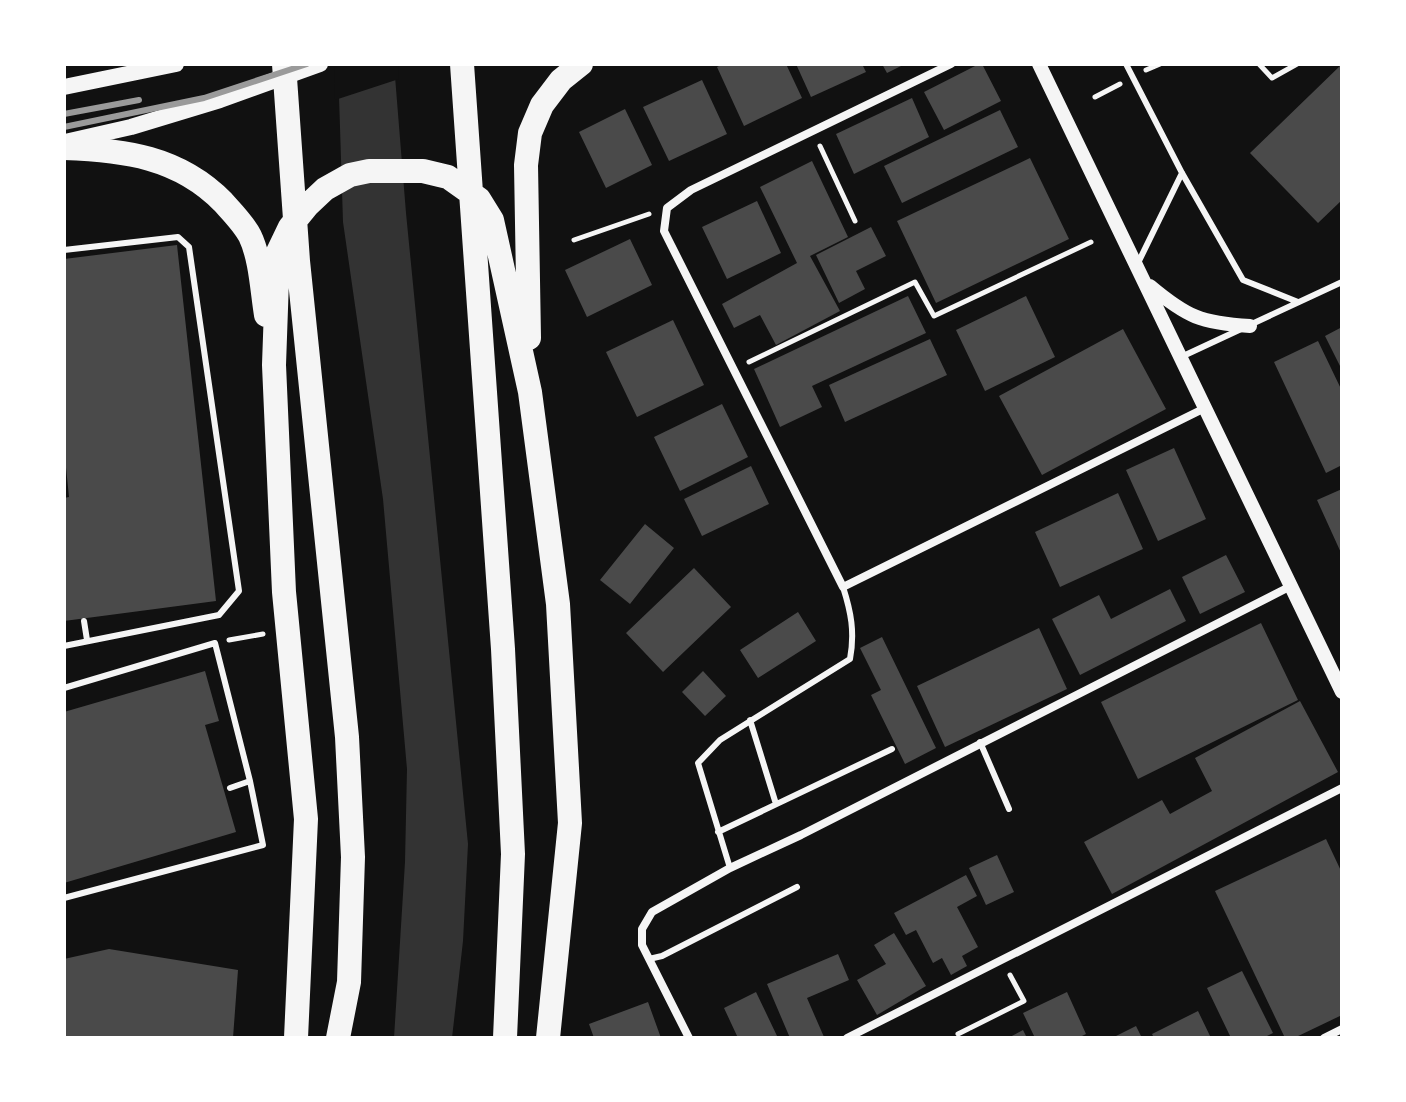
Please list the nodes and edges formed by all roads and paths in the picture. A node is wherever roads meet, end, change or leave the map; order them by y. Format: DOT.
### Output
graph roads {
  1 [pos="176,64"];
  2 [pos="462,64"];
  3 [pos="581,64"];
  4 [pos="951,64"];
  5 [pos="1039,64"];
  6 [pos="1126,64"];
  7 [pos="1259,64"];
  8 [pos="1297,64"];
  9 [pos="304,65"];
  10 [pos="64,87"];
  11 [pos="813,131"];
  12 [pos="64,142"];
  13 [pos="64,148"];
  14 [pos="1182,173"];
  15 [pos="667,208"];
  16 [pos="855,221"];
  17 [pos="574,240"];
  18 [pos="1091,242"];
  19 [pos="64,250"];
  20 [pos="1137,266"];
  21 [pos="1144,280"];
  22 [pos="1342,282"];
  23 [pos="1298,302"];
  24 [pos="1250,326"];
  25 [pos="1181,357"];
  26 [pos="274,365"];
  27 [pos="733,369"];
  28 [pos="530,392"];
  29 [pos="1205,408"];
  30 [pos="1291,586"];
  31 [pos="843,587"];
  32 [pos="84,621"];
  33 [pos="267,633"];
  34 [pos="246,637"];
  35 [pos="87,640"];
  36 [pos="64,646"];
  37 [pos="64,688"];
  38 [pos="1342,691"];
  39 [pos="750,720"];
  40 [pos="980,742"];
  41 [pos="892,749"];
  42 [pos="250,781"];
  43 [pos="230,788"];
  44 [pos="1342,788"];
  45 [pos="776,804"];
  46 [pos="1009,809"];
  47 [pos="718,832"];
  48 [pos="730,868"];
  49 [pos="80,882"];
  50 [pos="797,887"];
  51 [pos="82,893"];
  52 [pos="64,898"];
  53 [pos="649,959"];
  54 [pos="1001,960"];
  55 [pos="1342,1029"];
  56 [pos="958,1034"];
  57 [pos="296,1038"];
  58 [pos="338,1038"];
  59 [pos="505,1038"];
  60 [pos="548,1038"];
  61 [pos="689,1038"];
  62 [pos="847,1038"];
  63 [pos="1324,1038"];
  1 -- 10 [label="main road"];
  2 -- 59 [label="highway"];
  3 -- 28 [label="highway"];
  4 -- 11 [label="street"];
  5 -- 20 [label="street"];
  6 -- 14 [label="lane"];
  7 -- 8 [label="path"];
  9 -- 12 [label="main road"];
  9 -- 58 [label="highway"];
  11 -- 15 [label="street"];
  11 -- 16 [label="path"];
  13 -- 26 [label="highway"];
  14 -- 20 [label="lane"];
  14 -- 23 [label="lane"];
  15 -- 17 [label="path"];
  15 -- 27 [label="street"];
  18 -- 27 [label="path"];
  19 -- 35 [label="lane"];
  20 -- 21 [label="street"];
  21 -- 24 [label="street"];
  21 -- 25 [label="street"];
  22 -- 23 [label="lane"];
  23 -- 24 [label="lane"];
  24 -- 25 [label="lane"];
  25 -- 29 [label="street"];
  26 -- 28 [label="highway"];
  26 -- 57 [label="highway"];
  27 -- 31 [label="street"];
  28 -- 60 [label="highway"];
  29 -- 30 [label="street"];
  29 -- 31 [label="street"];
  30 -- 38 [label="street"];
  30 -- 40 [label="street"];
  31 -- 39 [label="lane"];
  32 -- 35 [label="lane"];
  33 -- 34 [label="path"];
  35 -- 36 [label="lane"];
  37 -- 42 [label="lane"];
  39 -- 45 [label="lane"];
  39 -- 47 [label="lane"];
  40 -- 46 [label="lane"];
  40 -- 48 [label="street"];
  41 -- 45 [label="lane"];
  42 -- 43 [label="lane"];
  42 -- 51 [label="lane"];
  44 -- 54 [label="street"];
  45 -- 47 [label="lane"];
  47 -- 48 [label="lane"];
  48 -- 53 [label="street"];
  49 -- 51 [label="lane"];
  50 -- 53 [label="lane"];
  51 -- 52 [label="lane"];
  53 -- 61 [label="street"];
  54 -- 56 [label="path"];
  54 -- 62 [label="street"];
  55 -- 63 [label="street"];
}
